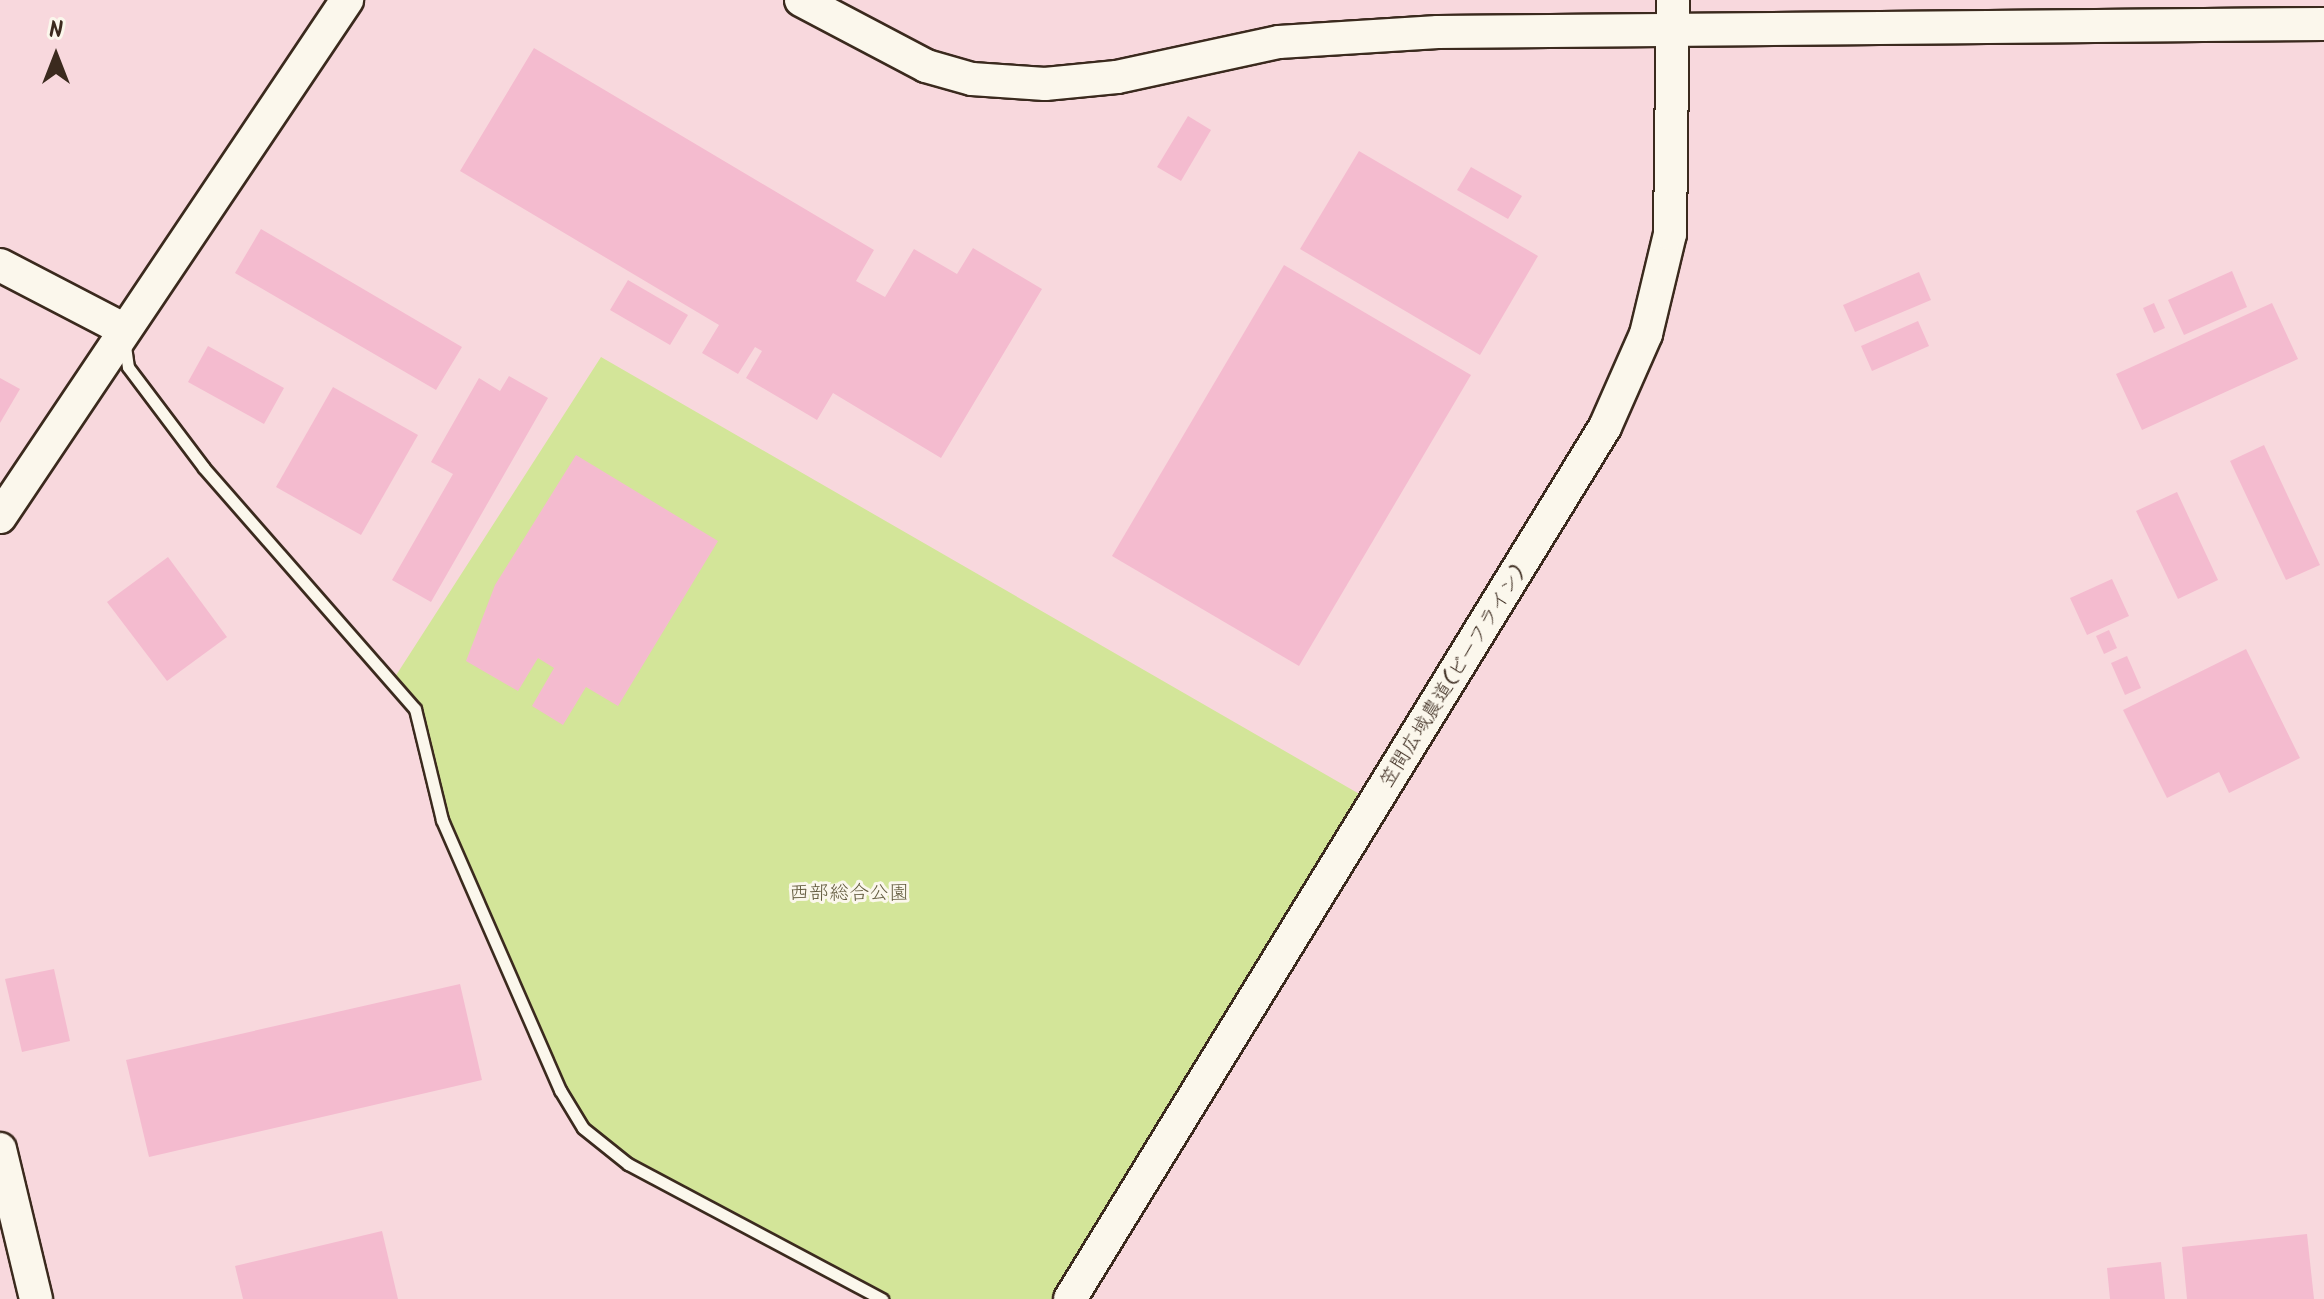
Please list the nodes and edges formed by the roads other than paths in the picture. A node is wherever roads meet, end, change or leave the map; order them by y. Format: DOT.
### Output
graph roads {
  1 [pos="347,0"];
  2 [pos="801,0"];
  3 [pos="1673,0"];
  4 [pos="2324,24"];
  5 [pos="1674,32"];
  6 [pos="0,265"];
  7 [pos="121,328"];
  8 [pos="0,517"];
  9 [pos="0,1149"];
  10 [pos="36,1299"];
  11 [pos="882,1299"];
  12 [pos="1070,1299"];
  1 -- 7 [label="street"];
  2 -- 5 [label="street"];
  3 -- 5 [label="street, 笠間広域農道(ビーフライン)"];
  4 -- 5 [label="street"];
  5 -- 12 [label="street, 笠間広域農道(ビーフライン)"];
  6 -- 7 [label="street"];
  7 -- 8 [label="street"];
  7 -- 11 [label="lane"];
  9 -- 10 [label="street"];
}
